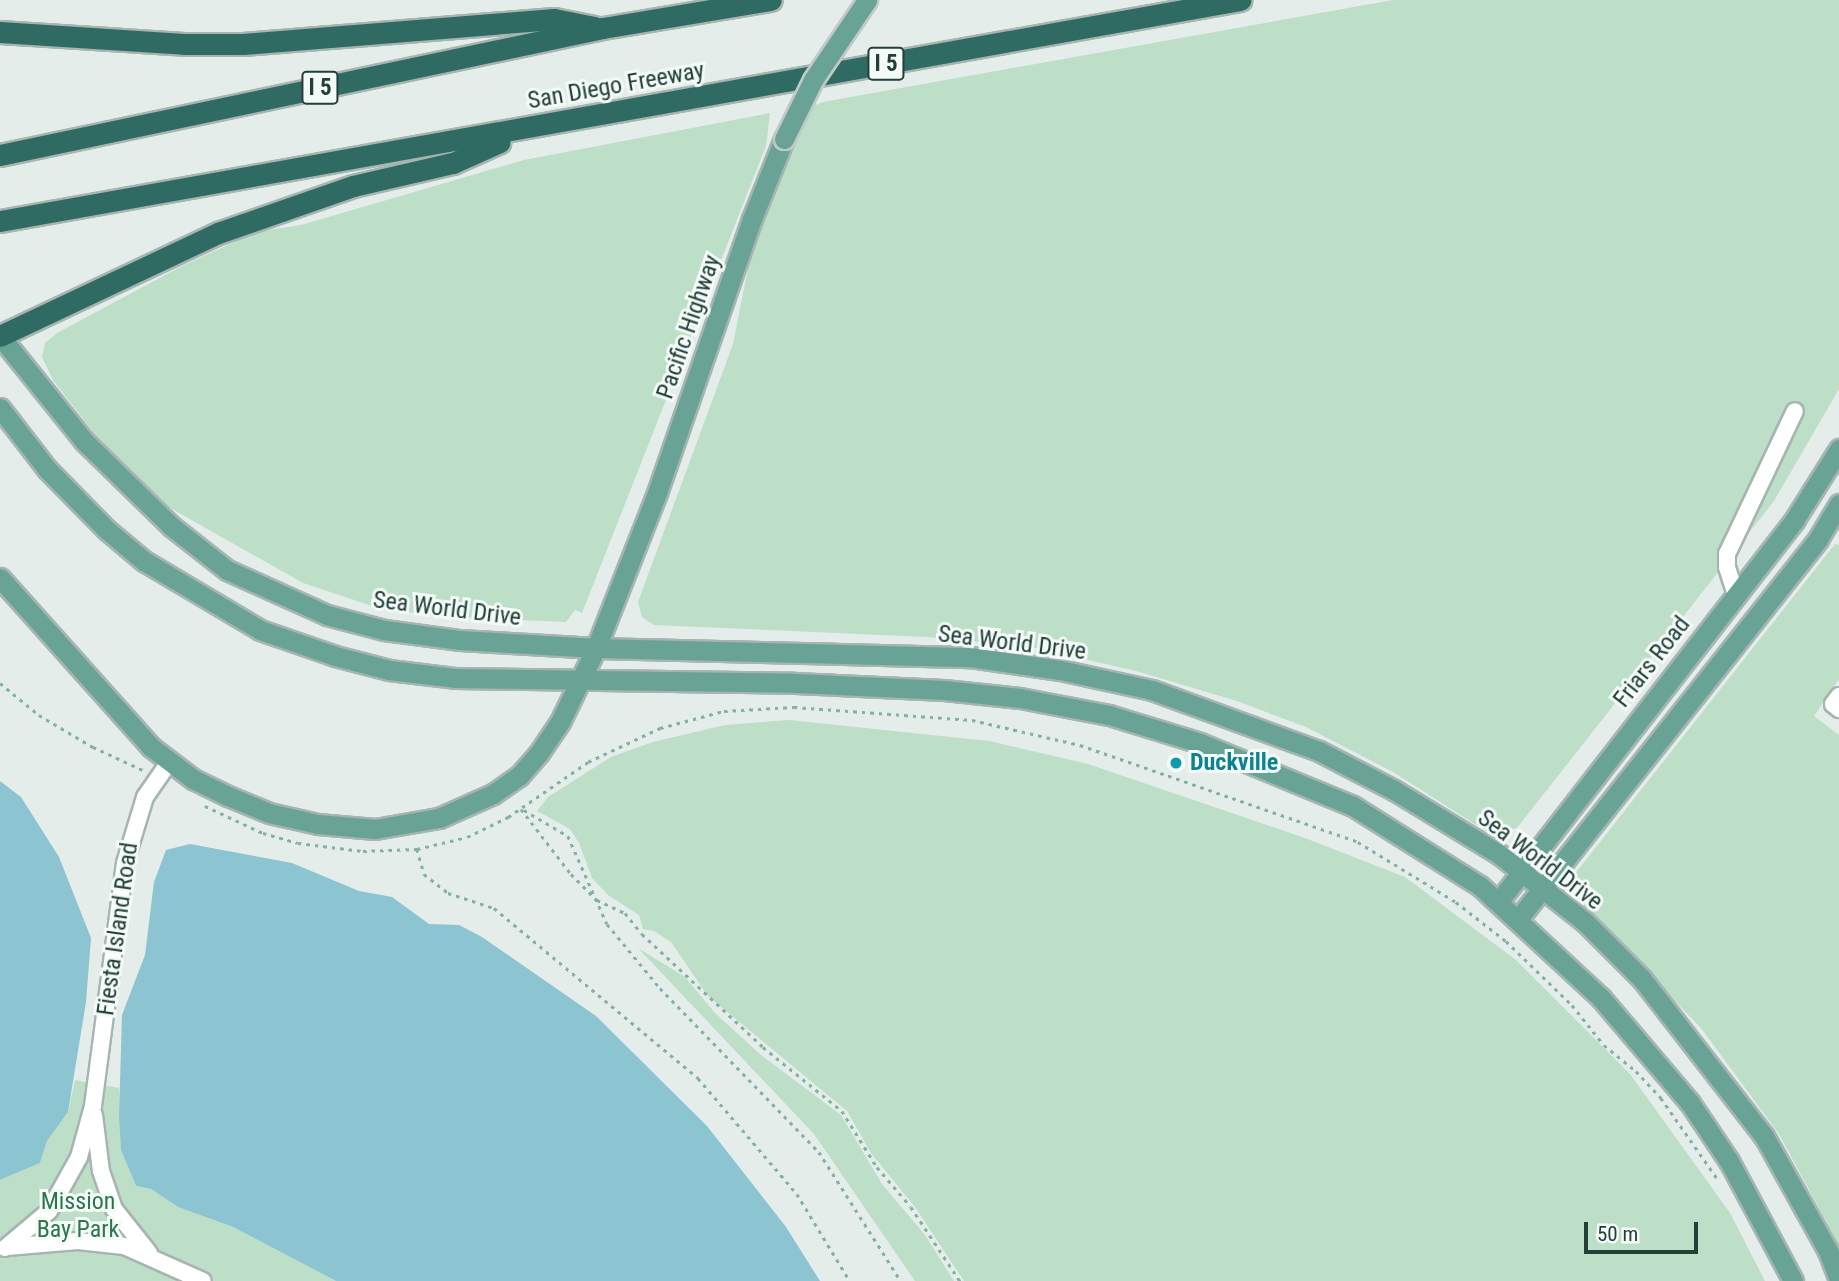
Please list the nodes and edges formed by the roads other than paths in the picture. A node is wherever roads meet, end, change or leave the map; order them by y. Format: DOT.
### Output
graph roads {
  1 [pos="771,0"];
  2 [pos="867,0"];
  3 [pos="1240,0"];
  4 [pos="603,28"];
  5 [pos="0,32"];
  6 [pos="531,128"];
  7 [pos="0,155"];
  8 [pos="0,221"];
  9 [pos="0,336"];
  10 [pos="0,408"];
  11 [pos="1795,411"];
  12 [pos="1839,449"];
  13 [pos="1839,504"];
  14 [pos="0,578"];
  15 [pos="1736,595"];
  16 [pos="596,648"];
  17 [pos="579,681"];
  18 [pos="1839,696"];
  19 [pos="1839,709"];
  20 [pos="170,761"];
  21 [pos="1520,870"];
  22 [pos="1543,888"];
  23 [pos="1499,901"];
  24 [pos="1519,918"];
  25 [pos="93,1106"];
  26 [pos="2,1249"];
  27 [pos="152,1256"];
  28 [pos="1839,1279"];
  29 [pos="203,1281"];
  30 [pos="1793,1281"];
  1 -- 4 [label="highway, I 5"];
  2 -- 16 [label="main road, Pacific Highway, bridge"];
  3 -- 6 [label="highway, San Diego Freeway / I 5"];
  4 -- 5 [label="highway"];
  4 -- 7 [label="highway, I 5"];
  6 -- 8 [label="highway, San Diego Freeway / I 5"];
  6 -- 9 [label="highway"];
  9 -- 16 [label="main road, Sea World Drive"];
  10 -- 17 [label="main road"];
  11 -- 15 [label="street"];
  12 -- 15 [label="main road, Friars Road"];
  13 -- 22 [label="main road"];
  14 -- 20 [label="main road, Pacific Highway"];
  15 -- 21 [label="main road, Friars Road"];
  16 -- 17 [label="main road, Pacific Highway"];
  16 -- 21 [label="main road, Sea World Drive"];
  17 -- 20 [label="main road, Pacific Highway"];
  17 -- 23 [label="main road"];
  18 -- 19 [label="street"];
  20 -- 25 [label="street, Fiesta Island Road"];
  21 -- 22 [label="main road, Sea World Drive"];
  21 -- 23 [label="main road, Friars Road"];
  22 -- 24 [label="main road"];
  22 -- 28 [label="main road, Sea World Drive"];
  23 -- 24 [label="main road"];
  24 -- 30 [label="main road"];
  25 -- 26 [label="street, Fiesta Island Road"];
  25 -- 27 [label="street, Fiesta Island Road"];
  26 -- 27 [label="street, Fiesta Island Road"];
  27 -- 29 [label="street, Fiesta Island Road"];
}
